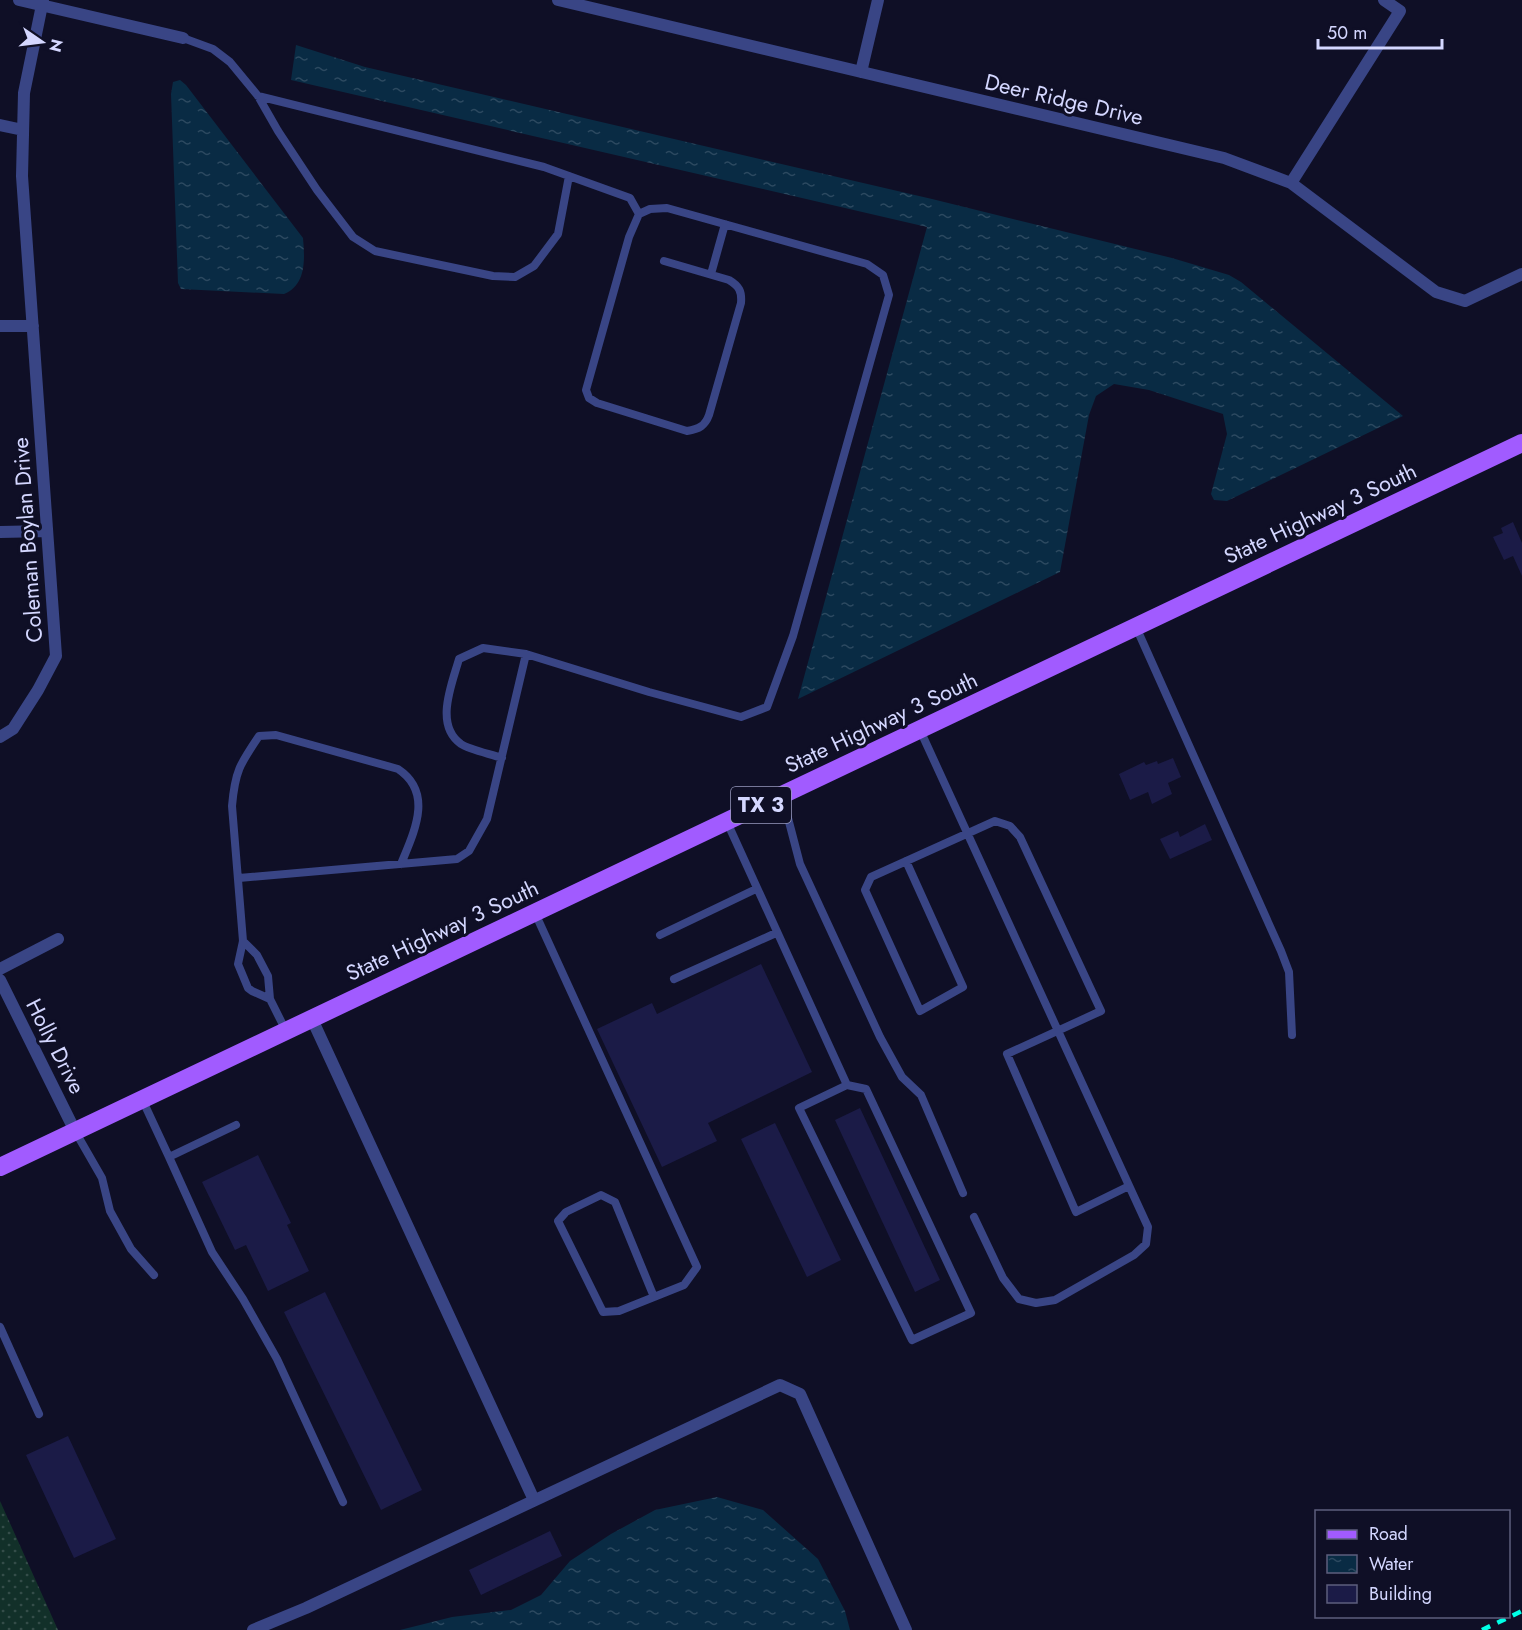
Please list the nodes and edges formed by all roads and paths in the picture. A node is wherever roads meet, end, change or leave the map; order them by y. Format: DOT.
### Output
graph roads {
  1 [pos="19,0"];
  2 [pos="558,0"];
  3 [pos="878,0"];
  4 [pos="1384,0"];
  5 [pos="42,3"];
  6 [pos="183,38"];
  7 [pos="861,72"];
  8 [pos="258,96"];
  9 [pos="0,125"];
  10 [pos="23,130"];
  11 [pos="569,176"];
  12 [pos="1291,183"];
  13 [pos="639,214"];
  14 [pos="725,224"];
  15 [pos="664,261"];
  16 [pos="711,274"];
  17 [pos="1522,274"];
  18 [pos="0,326"];
  19 [pos="33,326"];
  20 [pos="1522,443"];
  21 [pos="47,531"];
  22 [pos="0,532"];
  23 [pos="1137,627"];
  24 [pos="526,654"];
  25 [pos="920,730"];
  26 [pos="0,737"];
  27 [pos="502,758"];
  28 [pos="782,795"];
  29 [pos="727,822"];
  30 [pos="967,833"];
  31 [pos="906,861"];
  32 [pos="400,864"];
  33 [pos="239,878"];
  34 [pos="756,889"];
  35 [pos="534,913"];
  36 [pos="776,933"];
  37 [pos="660,935"];
  38 [pos="58,939"];
  39 [pos="243,941"];
  40 [pos="0,969"];
  41 [pos="674,979"];
  42 [pos="0,980"];
  43 [pos="270,999"];
  44 [pos="312,1019"];
  45 [pos="1058,1030"];
  46 [pos="286,1031"];
  47 [pos="1292,1035"];
  48 [pos="847,1084"];
  49 [pos="142,1099"];
  50 [pos="236,1125"];
  51 [pos="75,1131"];
  52 [pos="169,1157"];
  53 [pos="0,1167"];
  54 [pos="1129,1186"];
  55 [pos="963,1193"];
  56 [pos="975,1217"];
  57 [pos="154,1275"];
  58 [pos="654,1297"];
  59 [pos="0,1327"];
  60 [pos="39,1414"];
  61 [pos="534,1500"];
  62 [pos="344,1502"];
  63 [pos="253,1630"];
  64 [pos="906,1630"];
  1 -- 5 [label="street"];
  2 -- 7 [label="street, Deer Ridge Drive"];
  3 -- 7 [label="street"];
  4 -- 12 [label="street"];
  5 -- 6 [label="street"];
  5 -- 10 [label="street, Coleman Boylan Drive"];
  6 -- 8 [label="lane"];
  7 -- 12 [label="street, Deer Ridge Drive"];
  8 -- 11 [label="lane"];
  8 -- 11 [label="lane"];
  9 -- 10 [label="street"];
  10 -- 19 [label="street, Coleman Boylan Drive"];
  11 -- 13 [label="lane"];
  12 -- 17 [label="street, Deer Ridge Drive"];
  13 -- 14 [label="lane"];
  13 -- 16 [label="lane"];
  14 -- 16 [label="lane"];
  14 -- 24 [label="lane"];
  15 -- 16 [label="lane"];
  18 -- 19 [label="street"];
  19 -- 21 [label="street, Coleman Boylan Drive"];
  20 -- 23 [label="main road, State Highway 3 South / TX 3"];
  21 -- 22 [label="street"];
  21 -- 26 [label="street, Coleman Boylan Drive"];
  23 -- 25 [label="main road, State Highway 3 South / TX 3"];
  23 -- 47 [label="lane"];
  24 -- 27 [label="lane"];
  24 -- 27 [label="lane"];
  25 -- 28 [label="main road, State Highway 3 South / TX 3"];
  25 -- 30 [label="lane"];
  27 -- 32 [label="lane"];
  28 -- 29 [label="main road, State Highway 3 South / TX 3"];
  28 -- 55 [label="lane"];
  29 -- 34 [label="lane"];
  29 -- 35 [label="main road, State Highway 3 South / TX 3"];
  30 -- 31 [label="lane"];
  30 -- 45 [label="lane"];
  30 -- 45 [label="lane"];
  31 -- 31 [label="lane"];
  32 -- 33 [label="lane"];
  32 -- 33 [label="lane"];
  33 -- 39 [label="lane"];
  34 -- 36 [label="lane"];
  34 -- 37 [label="lane"];
  35 -- 44 [label="main road, State Highway 3 South / TX 3"];
  35 -- 58 [label="lane"];
  36 -- 41 [label="lane"];
  36 -- 48 [label="lane"];
  38 -- 40 [label="street"];
  39 -- 43 [label="lane"];
  39 -- 43 [label="lane"];
  42 -- 51 [label="street, Holly Drive"];
  43 -- 46 [label="lane"];
  44 -- 46 [label="main road, State Highway 3 South / TX 3"];
  44 -- 61 [label="street"];
  45 -- 54 [label="lane"];
  45 -- 54 [label="lane"];
  46 -- 49 [label="main road, State Highway 3 South / TX 3"];
  48 -- 48 [label="lane"];
  49 -- 51 [label="main road, State Highway 3 South / TX 3"];
  49 -- 52 [label="lane"];
  50 -- 52 [label="lane"];
  51 -- 53 [label="main road, State Highway 3 South / TX 3"];
  51 -- 57 [label="lane"];
  52 -- 62 [label="lane"];
  54 -- 56 [label="lane"];
  58 -- 58 [label="lane"];
  59 -- 60 [label="lane"];
  61 -- 63 [label="street"];
  61 -- 64 [label="street"];
}
